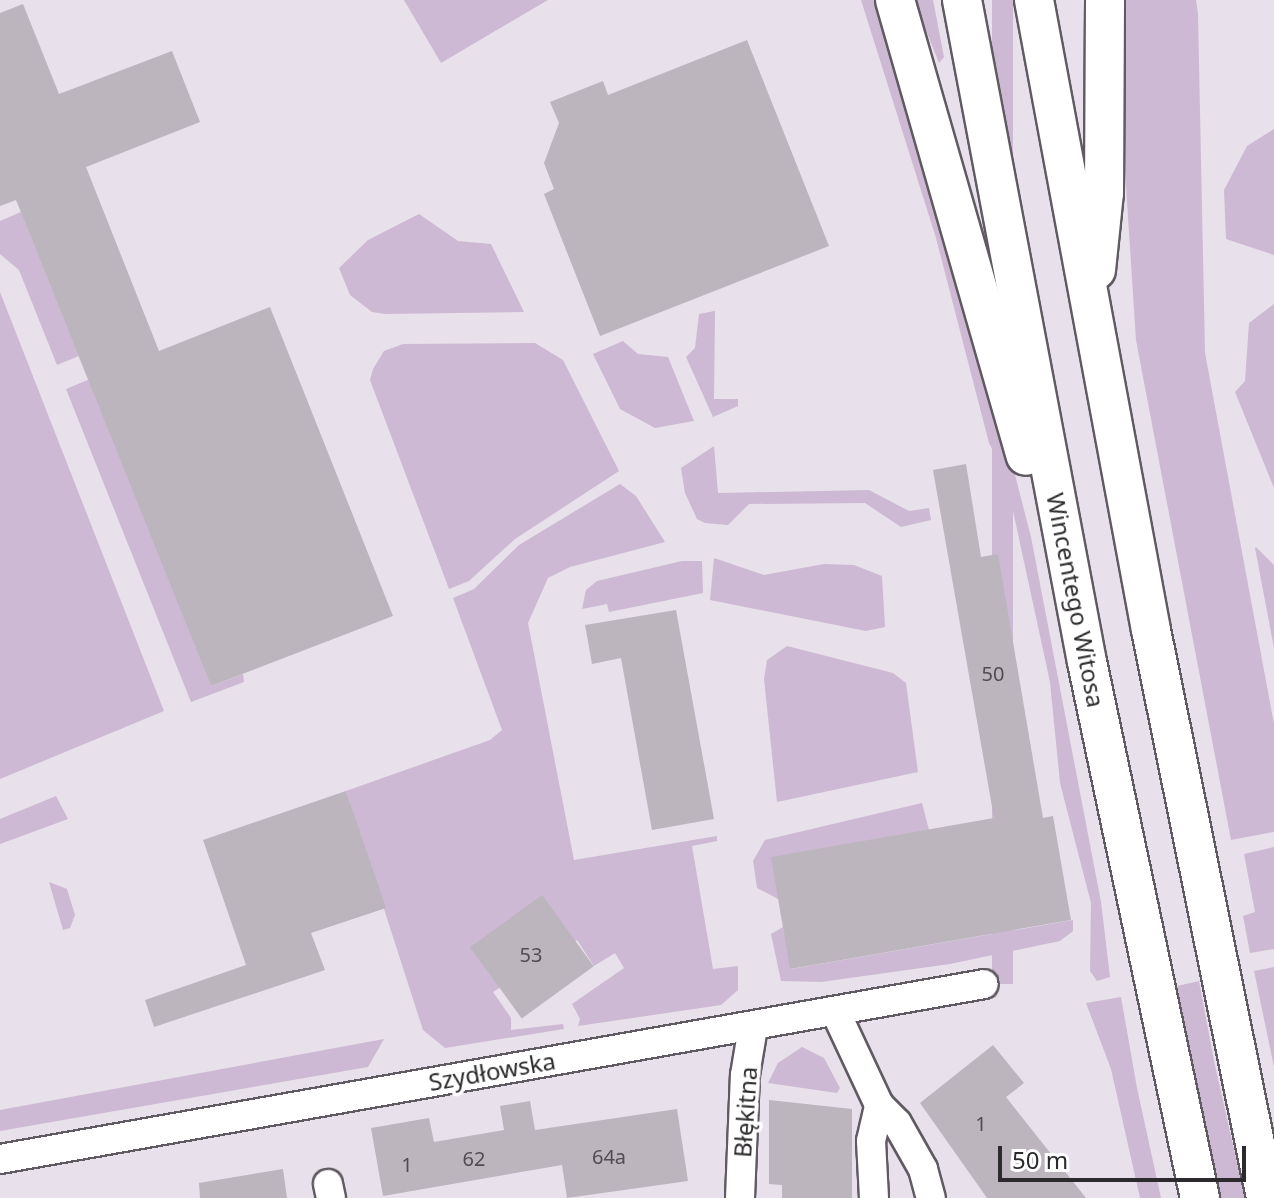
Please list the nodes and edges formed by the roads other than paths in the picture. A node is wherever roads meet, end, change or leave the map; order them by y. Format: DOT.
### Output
graph roads {
  1 [pos="895,0"];
  2 [pos="962,0"];
  3 [pos="1034,0"];
  4 [pos="1105,0"];
  5 [pos="1092,317"];
  6 [pos="1087,662"];
  7 [pos="984,984"];
  8 [pos="836,1013"];
  9 [pos="753,1027"];
  10 [pos="879,1105"];
  11 [pos="0,1159"];
  12 [pos="740,1198"];
  13 [pos="874,1198"];
  14 [pos="931,1198"];
  15 [pos="1200,1198"];
  16 [pos="1266,1198"];
  1 -- 6 [label="main road"];
  2 -- 6 [label="main road, Wincentego Witosa"];
  3 -- 5 [label="main road"];
  4 -- 5 [label="main road"];
  5 -- 16 [label="main road"];
  6 -- 15 [label="main road, Wincentego Witosa"];
  7 -- 8 [label="street, Szydłowska"];
  8 -- 9 [label="street, Szydłowska"];
  8 -- 10 [label="street"];
  9 -- 11 [label="street, Szydłowska"];
  9 -- 12 [label="street, Błękitna"];
  10 -- 13 [label="street"];
  10 -- 14 [label="street"];
}
